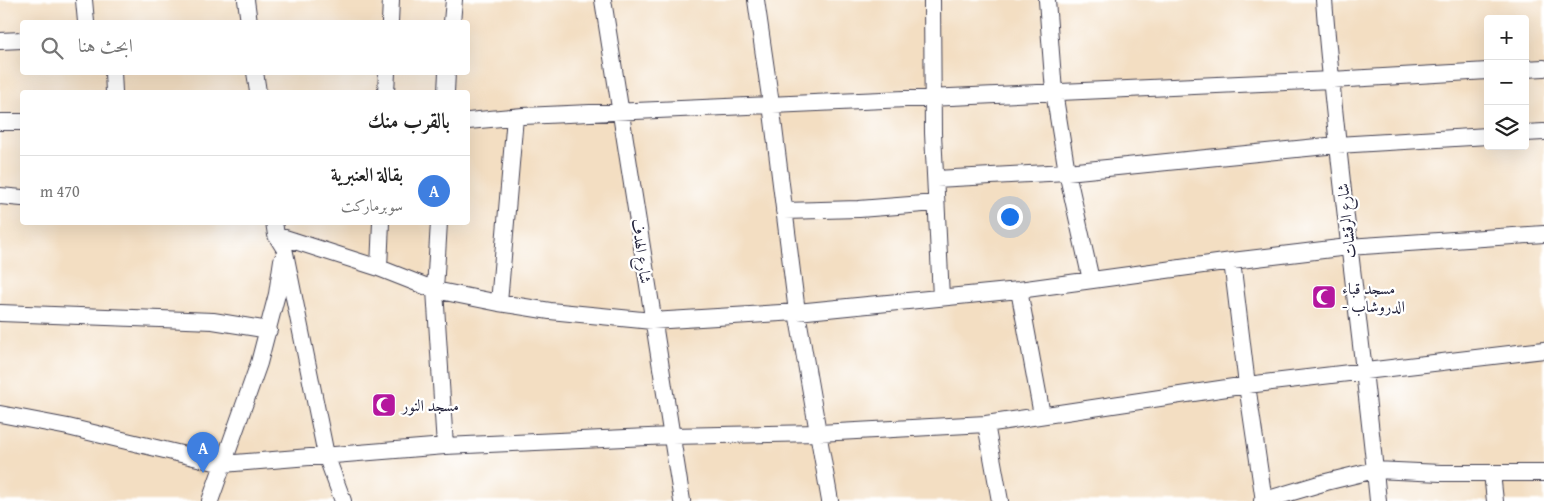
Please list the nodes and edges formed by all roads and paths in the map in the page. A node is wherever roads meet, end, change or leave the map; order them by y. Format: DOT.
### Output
graph roads {
  1 [pos="84,0"];
  2 [pos="246,0"];
  3 [pos="391,0"];
  4 [pos="454,0"];
  5 [pos="603,0"];
  6 [pos="756,0"];
  7 [pos="932,0"];
  8 [pos="1047,0"];
  9 [pos="1324,0"];
  10 [pos="86,20"];
  11 [pos="249,20"];
  12 [pos="390,20"];
  13 [pos="452,20"];
  14 [pos="20,40"];
  15 [pos="0,41"];
  16 [pos="1544,68"];
  17 [pos="1529,69"];
  18 [pos="1484,71"];
  19 [pos="113,75"];
  20 [pos="255,75"];
  21 [pos="387,75"];
  22 [pos="447,75"];
  23 [pos="1331,80"];
  24 [pos="114,90"];
  25 [pos="258,90"];
  26 [pos="386,90"];
  27 [pos="446,90"];
  28 [pos="1054,92"];
  29 [pos="932,98"];
  30 [pos="772,104"];
  31 [pos="622,112"];
  32 [pos="516,117"];
  33 [pos="0,122"];
  34 [pos="20,122"];
  35 [pos="470,122"];
  36 [pos="1544,132"];
  37 [pos="1529,133"];
  38 [pos="1484,136"];
  39 [pos="1338,145"];
  40 [pos="1067,172"];
  41 [pos="936,179"];
  42 [pos="0,196"];
  43 [pos="20,198"];
  44 [pos="936,202"];
  45 [pos="784,211"];
  46 [pos="380,225"];
  47 [pos="439,225"];
  48 [pos="1544,234"];
  49 [pos="278,235"];
  50 [pos="1348,247"];
  51 [pos="1232,261"];
  52 [pos="379,268"];
  53 [pos="1091,280"];
  54 [pos="435,290"];
  55 [pos="1019,290"];
  56 [pos="941,297"];
  57 [pos="498,303"];
  58 [pos="797,312"];
  59 [pos="0,313"];
  60 [pos="652,321"];
  61 [pos="268,330"];
  62 [pos="1544,350"];
  63 [pos="1364,371"];
  64 [pos="1247,385"];
  65 [pos="0,414"];
  66 [pos="1042,416"];
  67 [pos="986,424"];
  68 [pos="819,433"];
  69 [pos="671,436"];
  70 [pos="445,446"];
  71 [pos="326,455"];
  72 [pos="223,464"];
  73 [pos="1375,470"];
  74 [pos="1492,473"];
  75 [pos="1544,473"];
  76 [pos="210,501"];
  77 [pos="343,501"];
  78 [pos="682,501"];
  79 [pos="830,501"];
  80 [pos="1000,501"];
  81 [pos="1263,501"];
  82 [pos="1378,501"];
  83 [pos="1495,501"];
  1 -- 10 [label="street"];
  2 -- 11 [label="street"];
  3 -- 12 [label="street"];
  4 -- 13 [label="street"];
  5 -- 31 [label="street, شارع الهدف"];
  6 -- 30 [label="street"];
  7 -- 29 [label="street"];
  8 -- 28 [label="street"];
  9 -- 23 [label="street, شارع الرقشات"];
  14 -- 15 [label="street"];
  16 -- 17 [label="street"];
  18 -- 23 [label="street"];
  19 -- 24 [label="street"];
  20 -- 25 [label="street"];
  21 -- 26 [label="street"];
  22 -- 27 [label="street"];
  23 -- 28 [label="street"];
  23 -- 39 [label="street, شارع الرقشات"];
  28 -- 29 [label="street"];
  28 -- 40 [label="street"];
  29 -- 30 [label="street"];
  29 -- 41 [label="street"];
  30 -- 31 [label="street"];
  30 -- 45 [label="street"];
  31 -- 32 [label="street"];
  31 -- 60 [label="street, شارع الهدف"];
  32 -- 35 [label="street"];
  32 -- 57 [label="street"];
  33 -- 34 [label="street"];
  36 -- 37 [label="street"];
  38 -- 39 [label="street"];
  39 -- 40 [label="street"];
  39 -- 50 [label="street, شارع الرقشات"];
  40 -- 41 [label="street"];
  40 -- 53 [label="street"];
  41 -- 44 [label="street"];
  42 -- 43 [label="street"];
  44 -- 45 [label="street"];
  44 -- 56 [label="street"];
  45 -- 58 [label="street"];
  46 -- 52 [label="street"];
  47 -- 54 [label="street"];
  48 -- 50 [label="street"];
  49 -- 52 [label="street"];
  49 -- 61 [label="street"];
  49 -- 71 [label="street"];
  50 -- 51 [label="street"];
  50 -- 63 [label="street, شارع الرقشات"];
  51 -- 53 [label="street"];
  51 -- 64 [label="street"];
  52 -- 54 [label="street"];
  53 -- 55 [label="street"];
  54 -- 57 [label="street"];
  54 -- 70 [label="street"];
  55 -- 56 [label="street"];
  55 -- 66 [label="street"];
  56 -- 58 [label="street"];
  57 -- 60 [label="street"];
  58 -- 60 [label="street"];
  58 -- 68 [label="street"];
  59 -- 61 [label="street"];
  60 -- 69 [label="street, شارع الهدف"];
  61 -- 72 [label="street"];
  62 -- 63 [label="street"];
  63 -- 64 [label="street"];
  63 -- 73 [label="street, شارع الرقشات"];
  64 -- 66 [label="street"];
  64 -- 81 [label="street"];
  65 -- 72 [label="street"];
  66 -- 67 [label="street"];
  67 -- 68 [label="street"];
  67 -- 80 [label="street"];
  68 -- 69 [label="street"];
  68 -- 79 [label="street"];
  69 -- 70 [label="street"];
  69 -- 78 [label="street, شارع الهدف"];
  70 -- 71 [label="street"];
  71 -- 72 [label="street"];
  71 -- 77 [label="street"];
  72 -- 76 [label="street"];
  73 -- 74 [label="street"];
  73 -- 81 [label="street"];
  73 -- 82 [label="street, شارع الرقشات"];
  74 -- 75 [label="street"];
  74 -- 83 [label="street"];
}
